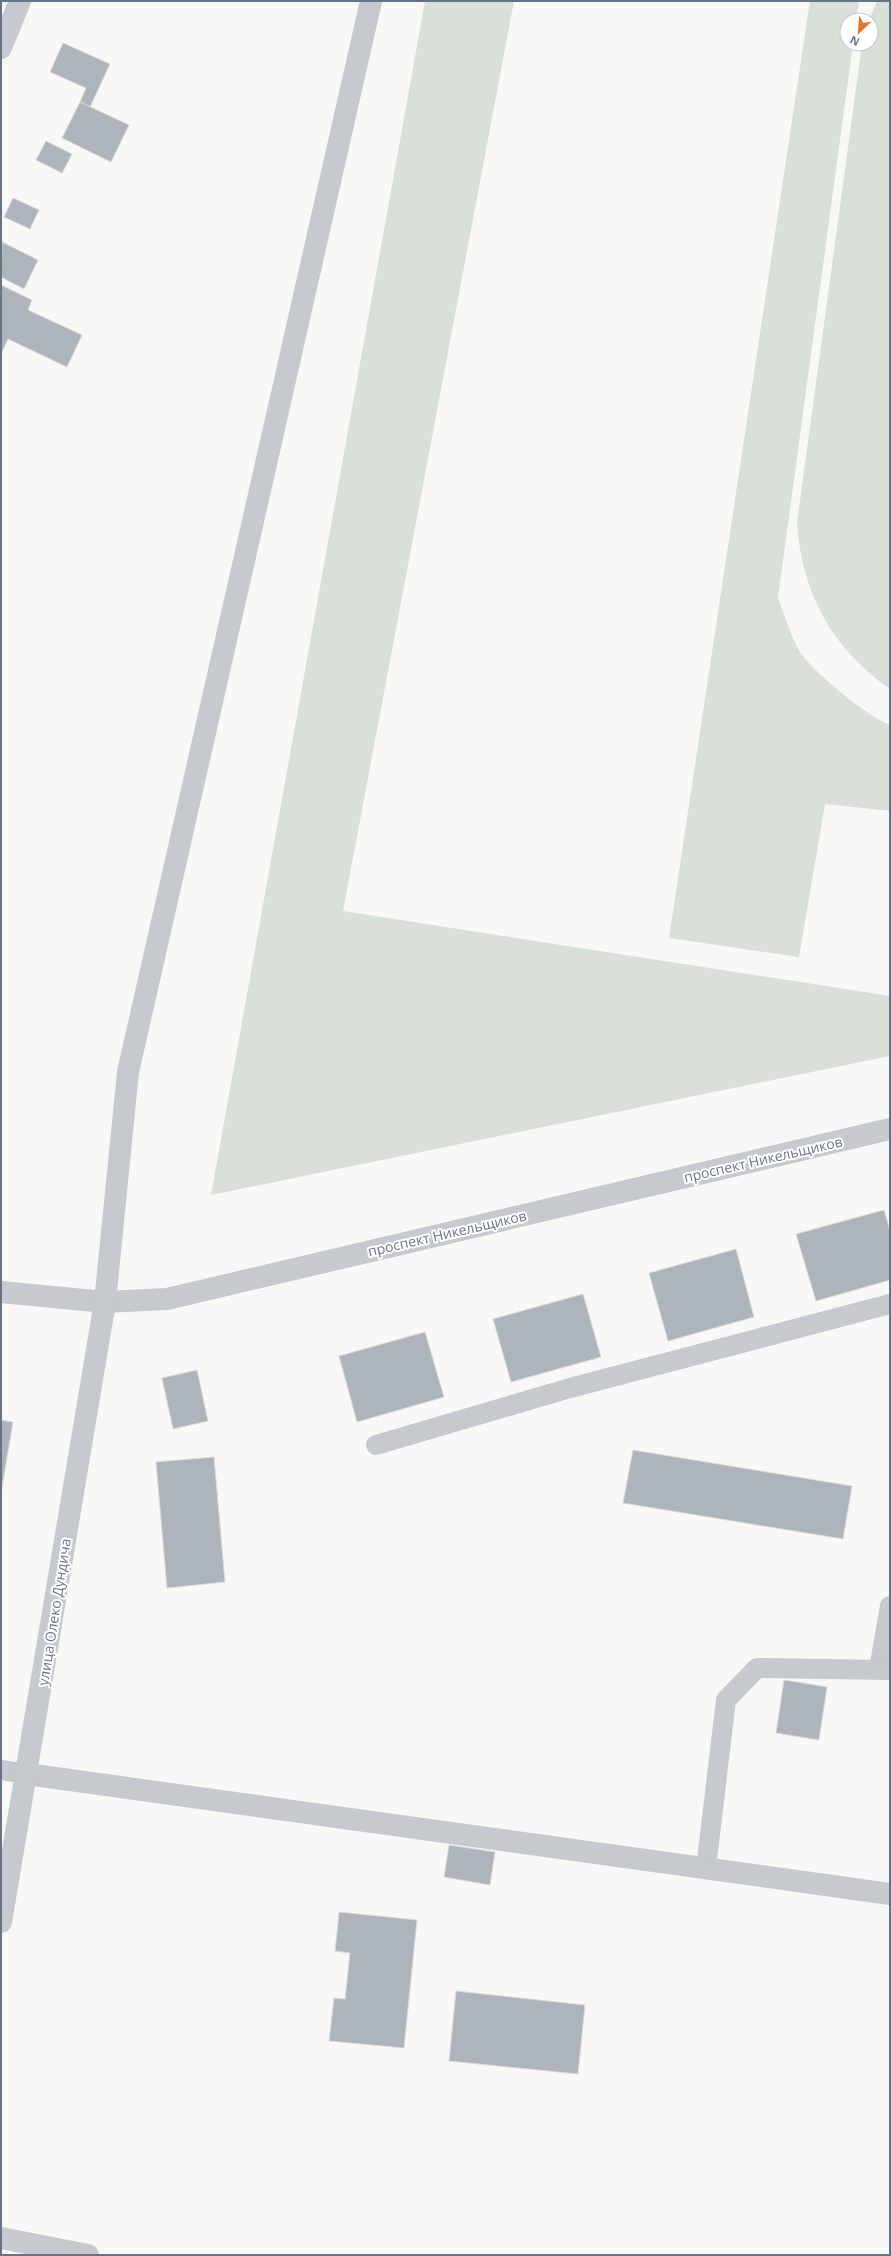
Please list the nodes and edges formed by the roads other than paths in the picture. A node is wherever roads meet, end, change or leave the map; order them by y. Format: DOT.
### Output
graph roads {
  1 [pos="20,1"];
  2 [pos="371,1"];
  3 [pos="1,48"];
  4 [pos="890,1129"];
  5 [pos="1,1292"];
  6 [pos="105,1302"];
  7 [pos="890,1304"];
  8 [pos="376,1445"];
  9 [pos="890,1606"];
  10 [pos="884,1669"];
  11 [pos="1,1770"];
  12 [pos="27,1774"];
  13 [pos="706,1868"];
  14 [pos="890,1894"];
  15 [pos="1,1922"];
  16 [pos="1,2238"];
  17 [pos="88,2255"];
  1 -- 3 [label="street"];
  2 -- 6 [label="street, улица Олеко Дундича"];
  4 -- 6 [label="street, проспект Никельщиков"];
  5 -- 6 [label="street, проспект Никельщиков"];
  6 -- 12 [label="street, улица Олеко Дундича"];
  7 -- 8 [label="lane"];
  9 -- 10 [label="lane"];
  10 -- 13 [label="lane"];
  11 -- 12 [label="lane"];
  12 -- 13 [label="street"];
  12 -- 15 [label="street, улица Олеко Дундича"];
  13 -- 14 [label="street"];
  16 -- 17 [label="street"];
}
